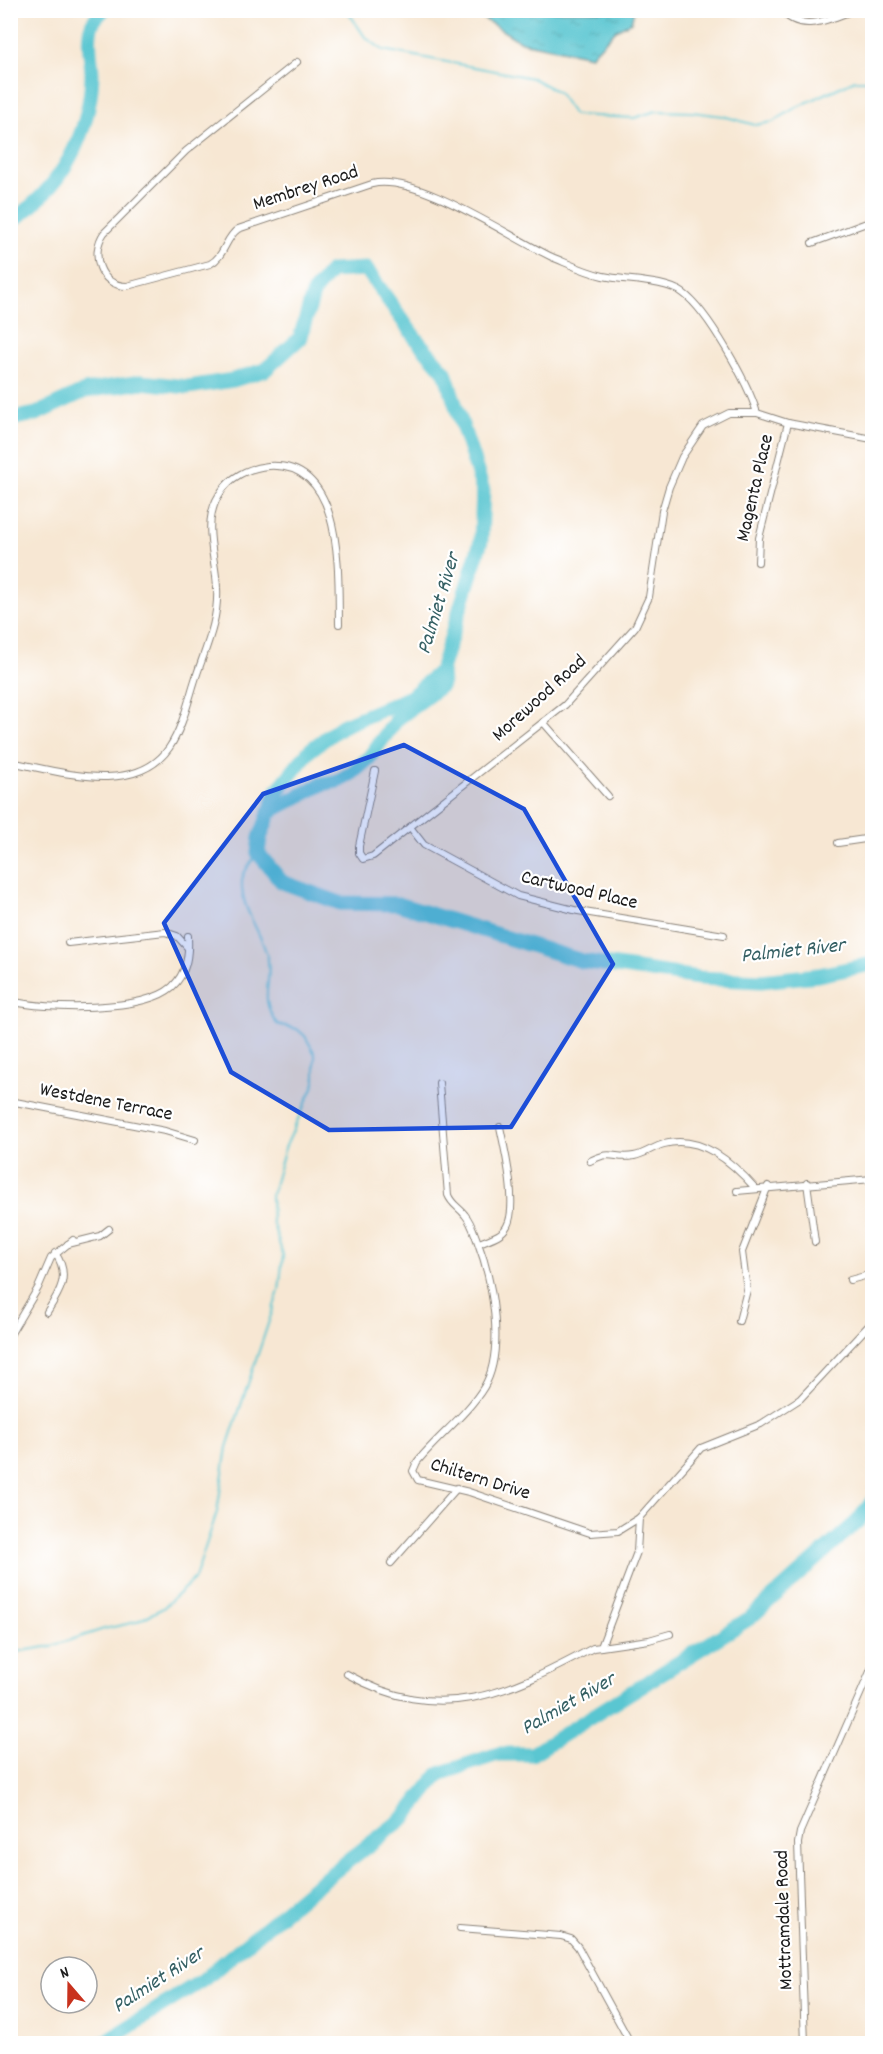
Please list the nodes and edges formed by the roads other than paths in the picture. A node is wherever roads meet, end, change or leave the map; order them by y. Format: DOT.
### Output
graph roads {
  1 [pos="781,10"];
  2 [pos="854,10"];
  3 [pos="297,62"];
  4 [pos="873,221"];
  5 [pos="812,243"];
  6 [pos="757,413"];
  7 [pos="788,423"];
  8 [pos="873,439"];
  9 [pos="758,561"];
  10 [pos="339,624"];
  11 [pos="543,722"];
  12 [pos="10,762"];
  13 [pos="375,771"];
  14 [pos="608,796"];
  15 [pos="410,827"];
  16 [pos="873,838"];
  17 [pos="838,843"];
  18 [pos="724,935"];
  19 [pos="188,936"];
  20 [pos="68,943"];
  21 [pos="189,948"];
  22 [pos="10,1001"];
  23 [pos="439,1083"];
  24 [pos="10,1101"];
  25 [pos="500,1127"];
  26 [pos="195,1140"];
  27 [pos="590,1161"];
  28 [pos="873,1179"];
  29 [pos="807,1184"];
  30 [pos="768,1186"];
  31 [pos="755,1188"];
  32 [pos="737,1191"];
  33 [pos="109,1229"];
  34 [pos="815,1242"];
  35 [pos="478,1243"];
  36 [pos="55,1253"];
  37 [pos="873,1274"];
  38 [pos="850,1280"];
  39 [pos="47,1312"];
  40 [pos="739,1321"];
  41 [pos="873,1323"];
  42 [pos="10,1335"];
  43 [pos="457,1488"];
  44 [pos="639,1518"];
  45 [pos="392,1563"];
  46 [pos="670,1634"];
  47 [pos="601,1647"];
  48 [pos="873,1667"];
  49 [pos="347,1674"];
  50 [pos="460,1928"];
  51 [pos="631,2043"];
  52 [pos="805,2043"];
  1 -- 2 [label="street"];
  3 -- 6 [label="street, Membrey Road"];
  4 -- 5 [label="street"];
  6 -- 7 [label="street, Morewood Road"];
  6 -- 11 [label="street, Morewood Road"];
  7 -- 8 [label="street, Morewood Road"];
  7 -- 9 [label="street, Magenta Place"];
  10 -- 12 [label="street"];
  11 -- 14 [label="street"];
  11 -- 15 [label="street, Morewood Road"];
  13 -- 15 [label="street, Morewood Road"];
  15 -- 18 [label="street, Cartwood Place"];
  16 -- 17 [label="street"];
  19 -- 21 [label="street"];
  20 -- 21 [label="street"];
  21 -- 22 [label="street"];
  23 -- 35 [label="street, Chiltern Drive"];
  24 -- 26 [label="street, Westdene Terrace"];
  25 -- 35 [label="street"];
  27 -- 31 [label="street"];
  28 -- 29 [label="street"];
  29 -- 30 [label="street"];
  29 -- 34 [label="street"];
  30 -- 31 [label="street"];
  30 -- 40 [label="street"];
  31 -- 32 [label="street"];
  33 -- 36 [label="street"];
  35 -- 43 [label="street, Chiltern Drive"];
  36 -- 39 [label="street"];
  36 -- 42 [label="street"];
  37 -- 38 [label="street"];
  41 -- 44 [label="street, Chiltern Drive"];
  43 -- 44 [label="street, Chiltern Drive"];
  43 -- 45 [label="street"];
  44 -- 47 [label="street"];
  46 -- 47 [label="street"];
  47 -- 49 [label="street"];
  48 -- 52 [label="street, Mottramdale Road"];
  50 -- 51 [label="street"];
}
